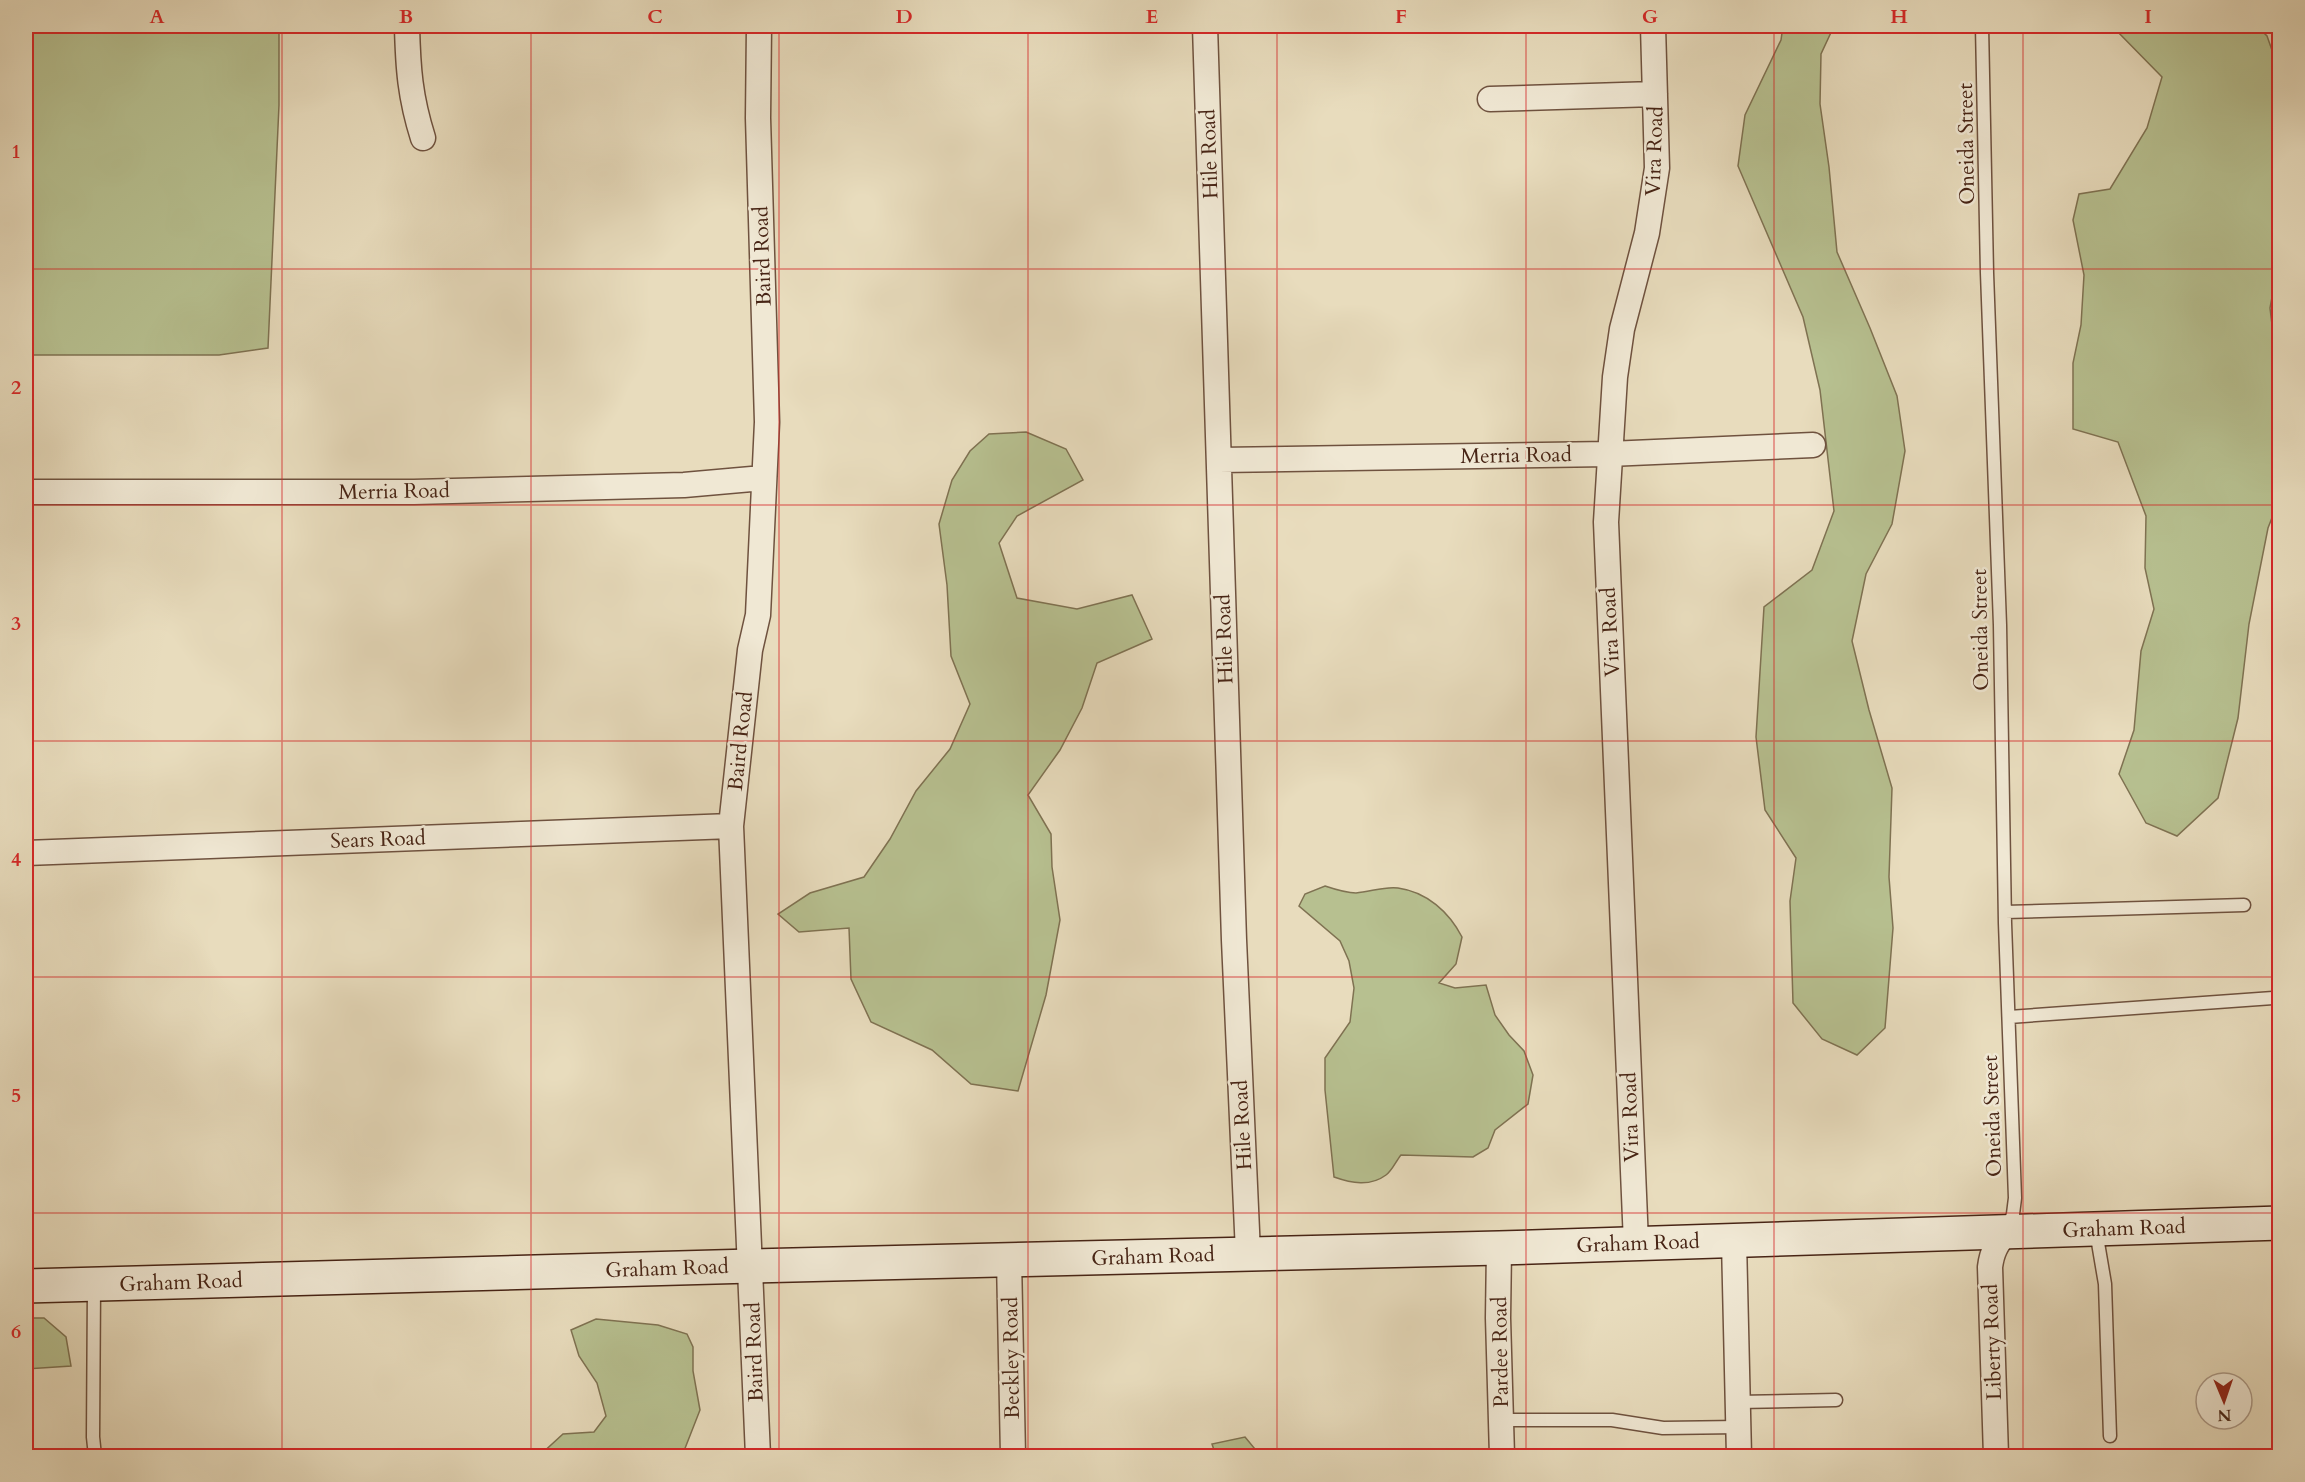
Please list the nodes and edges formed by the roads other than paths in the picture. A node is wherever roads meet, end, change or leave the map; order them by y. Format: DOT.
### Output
graph roads {
  1 [pos="407,26"];
  2 [pos="759,26"];
  3 [pos="1205,26"];
  4 [pos="1653,26"];
  5 [pos="1982,26"];
  6 [pos="1655,94"];
  7 [pos="1490,99"];
  8 [pos="423,138"];
  9 [pos="1813,445"];
  10 [pos="1609,454"];
  11 [pos="1219,460"];
  12 [pos="763,478"];
  13 [pos="26,492"];
  14 [pos="731,826"];
  15 [pos="26,854"];
  16 [pos="2244,905"];
  17 [pos="2005,912"];
  18 [pos="2273,998"];
  19 [pos="2009,1017"];
  20 [pos="2280,1223"];
  21 [pos="2096,1229"];
  22 [pos="2007,1232"];
  23 [pos="1734,1241"];
  24 [pos="1636,1243"];
  25 [pos="1500,1248"];
  26 [pos="1248,1253"];
  27 [pos="1009,1259"];
  28 [pos="751,1266"];
  29 [pos="94,1284"];
  30 [pos="26,1286"];
  31 [pos="1836,1400"];
  32 [pos="1738,1402"];
  33 [pos="1501,1420"];
  34 [pos="1738,1427"];
  35 [pos="2110,1436"];
  36 [pos="95,1456"];
  37 [pos="758,1456"];
  38 [pos="1013,1456"];
  39 [pos="1502,1456"];
  40 [pos="1739,1456"];
  41 [pos="1996,1456"];
  1 -- 8 [label="street"];
  2 -- 12 [label="street, Baird Road"];
  3 -- 11 [label="street, Hile Road"];
  4 -- 6 [label="street, Vira Road"];
  5 -- 17 [label="lane, Oneida Street"];
  6 -- 7 [label="street"];
  6 -- 10 [label="street, Vira Road"];
  9 -- 10 [label="street, Merria Road"];
  10 -- 11 [label="street, Merria Road"];
  10 -- 24 [label="street, Vira Road"];
  11 -- 26 [label="street, Hile Road"];
  12 -- 13 [label="street, Merria Road"];
  12 -- 14 [label="street, Baird Road"];
  14 -- 15 [label="street, Sears Road"];
  14 -- 28 [label="street, Baird Road"];
  16 -- 17 [label="lane"];
  17 -- 19 [label="lane, Oneida Street"];
  18 -- 19 [label="lane"];
  19 -- 22 [label="lane, Oneida Street"];
  20 -- 21 [label="main road, Graham Road"];
  21 -- 22 [label="main road, Graham Road"];
  21 -- 35 [label="lane"];
  22 -- 23 [label="main road, Graham Road"];
  22 -- 41 [label="street, Liberty Road"];
  23 -- 24 [label="main road, Graham Road"];
  23 -- 32 [label="street"];
  24 -- 25 [label="main road, Graham Road"];
  25 -- 26 [label="main road, Graham Road"];
  25 -- 33 [label="street, Pardee Road"];
  26 -- 27 [label="main road, Graham Road"];
  27 -- 28 [label="main road, Graham Road"];
  27 -- 38 [label="street, Beckley Road"];
  28 -- 29 [label="main road, Graham Road"];
  28 -- 37 [label="street, Baird Road"];
  29 -- 30 [label="main road, Graham Road"];
  29 -- 36 [label="lane"];
  31 -- 32 [label="lane"];
  32 -- 34 [label="street"];
  33 -- 34 [label="lane"];
  33 -- 39 [label="street, Pardee Road"];
  34 -- 40 [label="street"];
}
